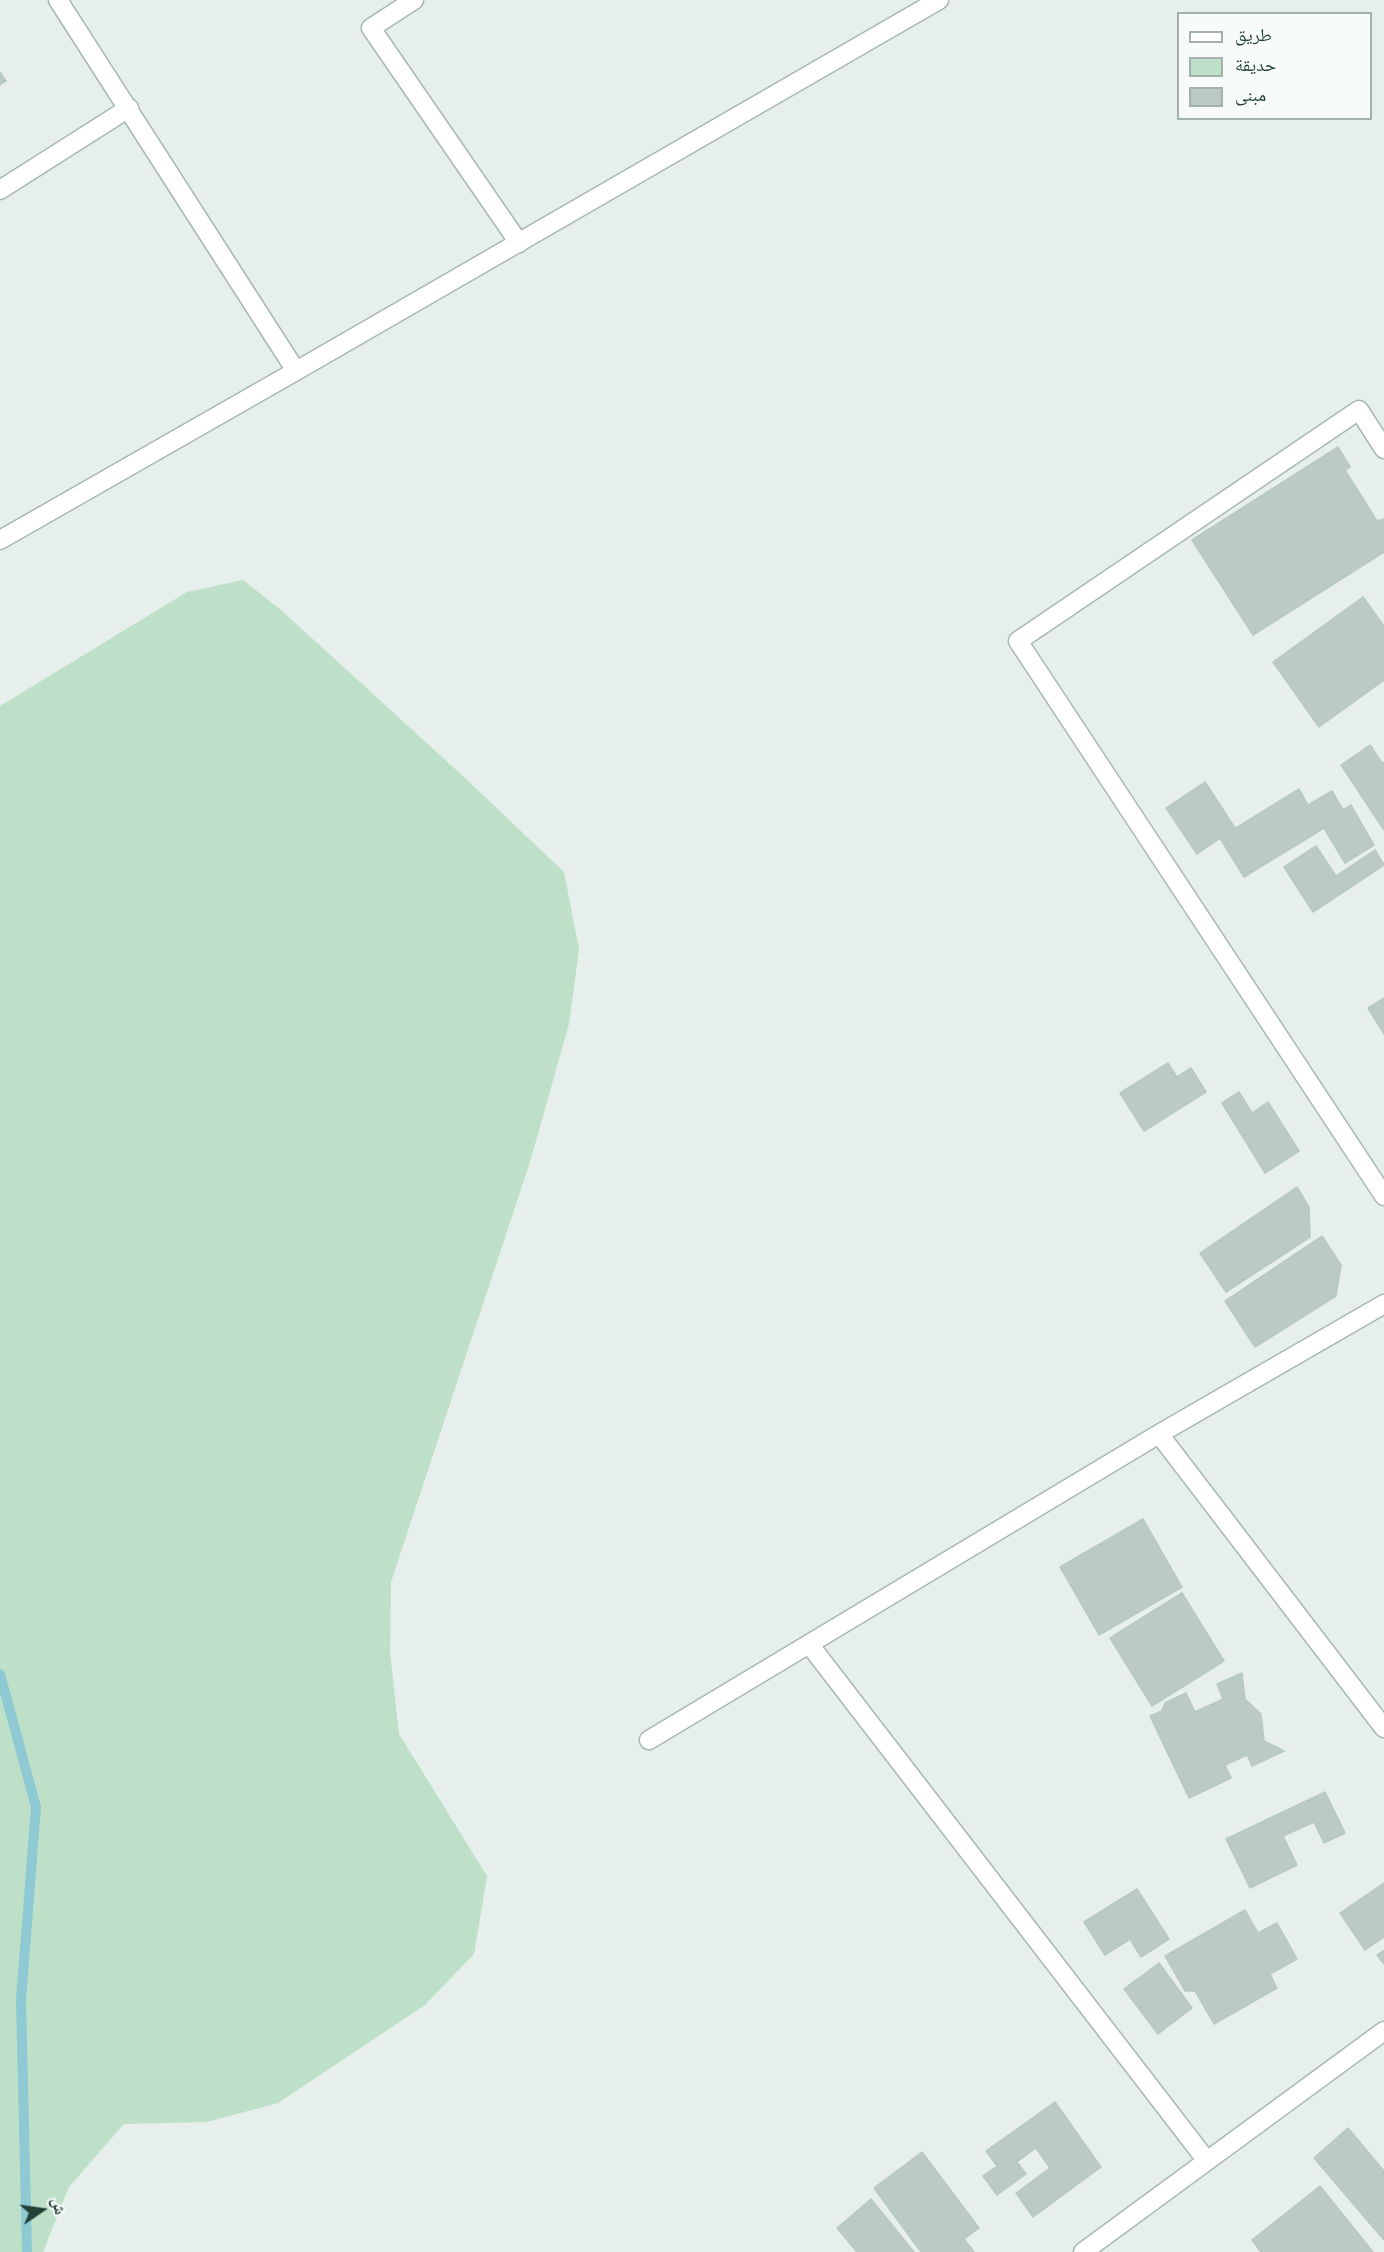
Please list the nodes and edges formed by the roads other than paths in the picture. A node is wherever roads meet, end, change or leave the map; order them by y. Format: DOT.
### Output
graph roads {
  1 [pos="58,0"];
  2 [pos="414,0"];
  3 [pos="939,0"];
  4 [pos="129,108"];
  5 [pos="0,190"];
  6 [pos="519,243"];
  7 [pos="296,371"];
  8 [pos="1384,449"];
  9 [pos="0,540"];
  10 [pos="1384,1196"];
  11 [pos="1384,1304"];
  12 [pos="1159,1434"];
  13 [pos="809,1644"];
  14 [pos="1384,1728"];
  15 [pos="649,1740"];
  16 [pos="1384,2031"];
  17 [pos="1207,2161"];
  18 [pos="1083,2252"];
  1 -- 4 [label="street"];
  2 -- 6 [label="street"];
  3 -- 6 [label="street"];
  4 -- 5 [label="street"];
  4 -- 7 [label="street"];
  6 -- 7 [label="street"];
  7 -- 9 [label="street"];
  8 -- 10 [label="street"];
  11 -- 12 [label="street"];
  12 -- 13 [label="street"];
  12 -- 14 [label="street"];
  13 -- 15 [label="street"];
  13 -- 17 [label="street"];
  16 -- 17 [label="street"];
  17 -- 18 [label="street"];
}
